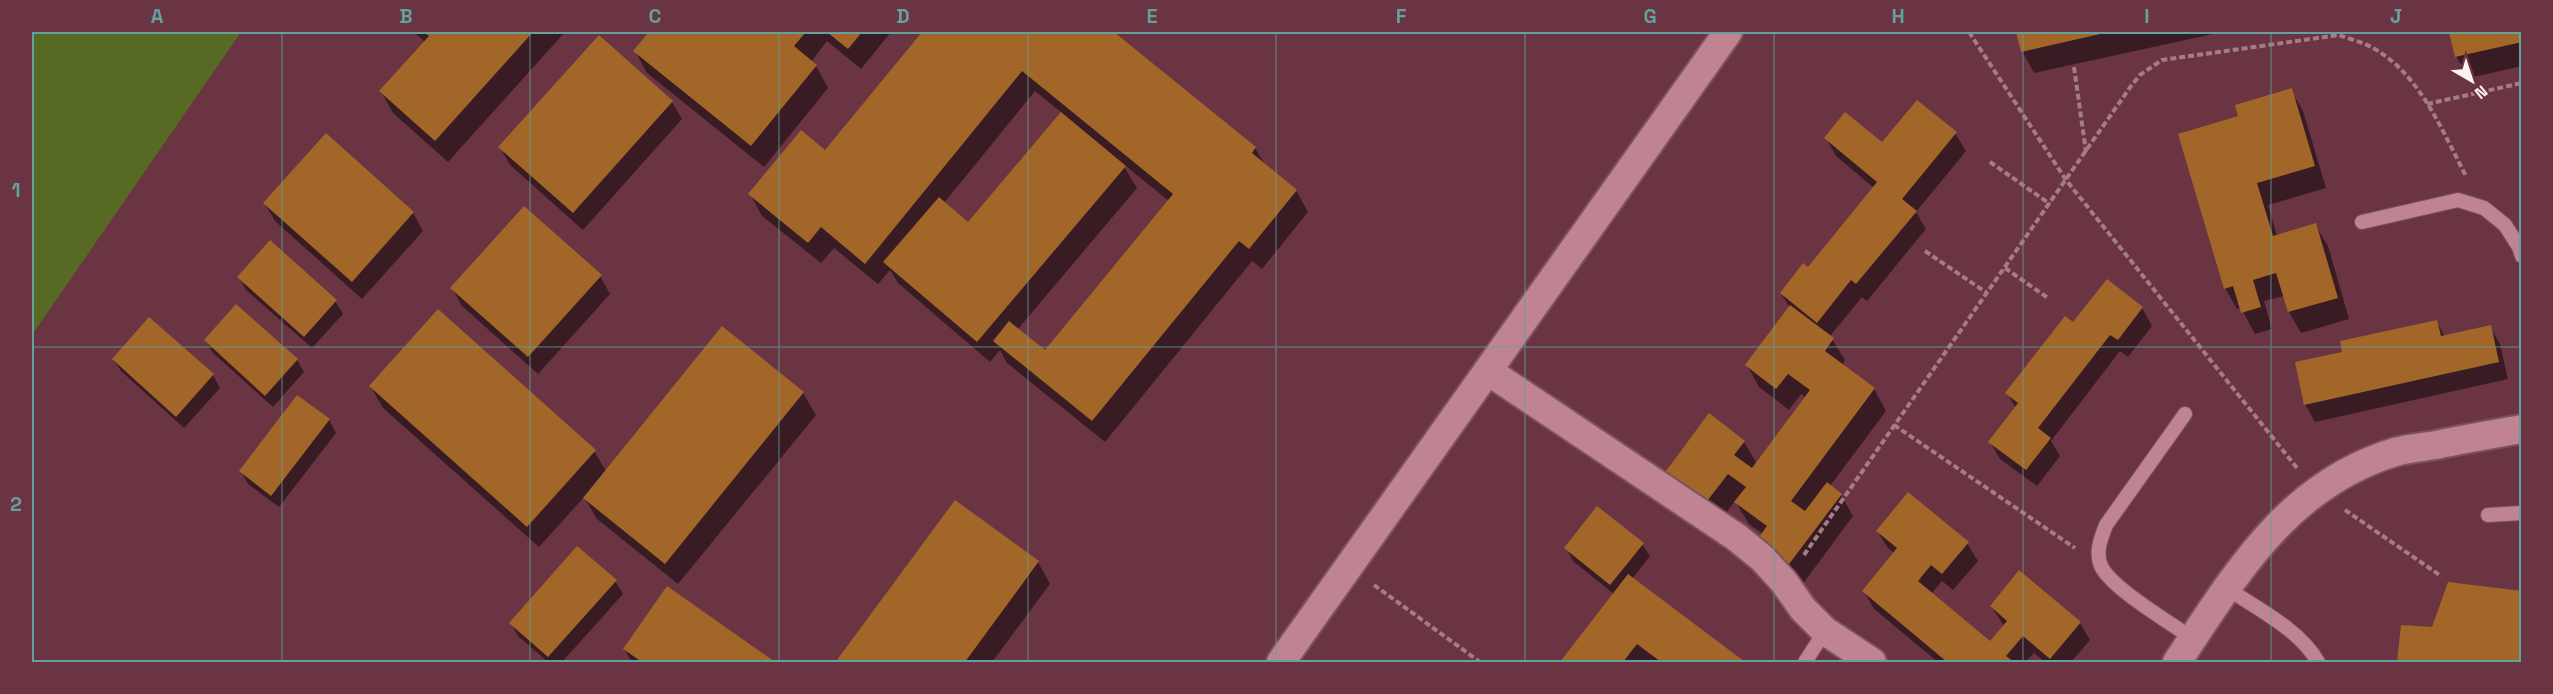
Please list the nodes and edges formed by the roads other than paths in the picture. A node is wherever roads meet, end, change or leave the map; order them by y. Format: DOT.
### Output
graph roads {
  1 [pos="1728,32"];
  2 [pos="2362,222"];
  3 [pos="2522,256"];
  4 [pos="1488,371"];
  5 [pos="2184,414"];
  6 [pos="2522,429"];
  7 [pos="2522,513"];
  8 [pos="2488,515"];
  9 [pos="2228,589"];
  10 [pos="1826,631"];
  11 [pos="2193,639"];
  12 [pos="1281,663"];
  13 [pos="1804,663"];
  14 [pos="1872,663"];
  15 [pos="2177,663"];
  16 [pos="2318,663"];
  1 -- 4 [label="street"];
  2 -- 3 [label="lane"];
  4 -- 10 [label="street"];
  4 -- 12 [label="street"];
  5 -- 11 [label="lane"];
  6 -- 9 [label="street"];
  7 -- 8 [label="lane"];
  9 -- 11 [label="street"];
  9 -- 16 [label="lane"];
  10 -- 13 [label="lane"];
  10 -- 14 [label="street"];
  11 -- 15 [label="street"];
}
